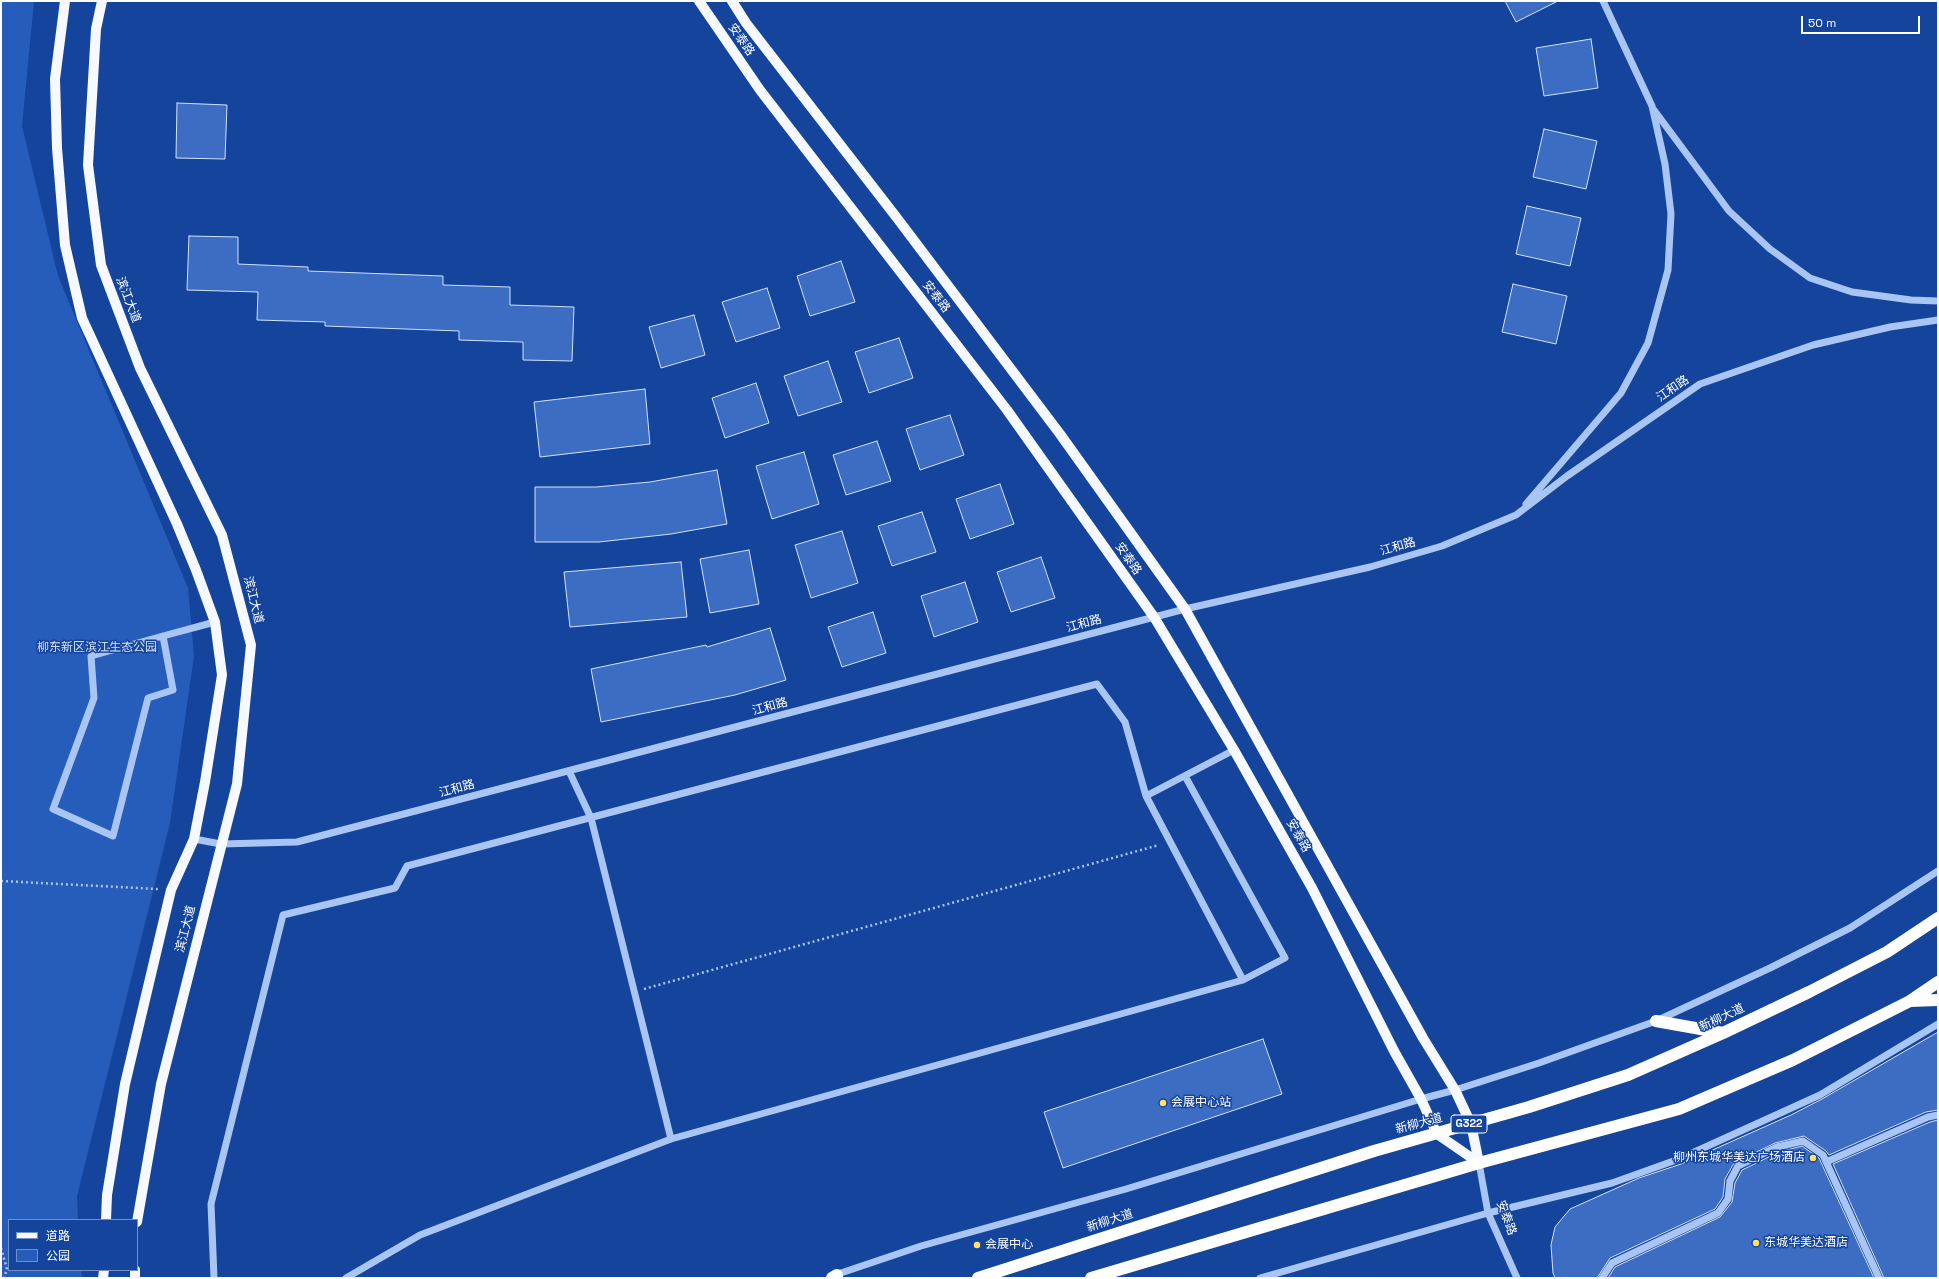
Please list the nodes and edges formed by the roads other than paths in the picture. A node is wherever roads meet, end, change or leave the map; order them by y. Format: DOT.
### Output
graph roads {
  1 [pos="65,1"];
  2 [pos="102,1"];
  3 [pos="699,1"];
  4 [pos="732,1"];
  5 [pos="1603,1"];
  6 [pos="1652,106"];
  7 [pos="1938,301"];
  8 [pos="1938,320"];
  9 [pos="1516,515"];
  10 [pos="1185,609"];
  11 [pos="1154,617"];
  12 [pos="215,622"];
  13 [pos="163,636"];
  14 [pos="1234,750"];
  15 [pos="569,771"];
  16 [pos="1184,776"];
  17 [pos="1146,796"];
  18 [pos="590,818"];
  19 [pos="194,839"];
  20 [pos="221,844"];
  21 [pos="1938,871"];
  22 [pos="1938,918"];
  23 [pos="1243,980"];
  24 [pos="1938,982"];
  25 [pos="1938,1000"];
  26 [pos="1910,1001"];
  27 [pos="1656,1021"];
  28 [pos="1938,1024"];
  29 [pos="1723,1033"];
  30 [pos="1455,1090"];
  31 [pos="1421,1099"];
  32 [pos="1938,1115"];
  33 [pos="1471,1124"];
  34 [pos="1436,1134"];
  35 [pos="671,1139"];
  36 [pos="1826,1162"];
  37 [pos="1479,1163"];
  38 [pos="1488,1213"];
  39 [pos="106,1219"];
  40 [pos="138,1219"];
  41 [pos="832,1277"];
  42 [pos="214,1278"];
  43 [pos="346,1278"];
  44 [pos="978,1278"];
  45 [pos="1091,1278"];
  46 [pos="1260,1278"];
  47 [pos="1517,1278"];
  48 [pos="1602,1278"];
  49 [pos="1879,1278"];
  1 -- 12 [label="main road, 滨江大道"];
  2 -- 20 [label="main road, 滨江大道"];
  3 -- 11 [label="main road, 安泰路"];
  4 -- 10 [label="main road, 安泰路"];
  5 -- 6 [label="street"];
  6 -- 7 [label="street"];
  6 -- 9 [label="street"];
  8 -- 9 [label="street, 江和路"];
  9 -- 10 [label="street, 江和路"];
  10 -- 11 [label="street, 江和路"];
  10 -- 30 [label="main road, 安泰路"];
  11 -- 14 [label="main road, 安泰路"];
  11 -- 15 [label="street, 江和路"];
  12 -- 13 [label="street"];
  12 -- 19 [label="main road, 滨江大道"];
  13 -- 13 [label="street"];
  14 -- 16 [label="street"];
  14 -- 31 [label="main road, 安泰路"];
  15 -- 18 [label="street"];
  15 -- 20 [label="street, 江和路"];
  16 -- 17 [label="street"];
  16 -- 23 [label="street"];
  17 -- 18 [label="street"];
  17 -- 23 [label="street"];
  18 -- 35 [label="street"];
  18 -- 42 [label="street"];
  19 -- 20 [label="street, 江和路"];
  19 -- 39 [label="main road, 滨江大道"];
  20 -- 40 [label="main road, 滨江大道"];
  21 -- 27 [label="street"];
  22 -- 29 [label="highway, 新柳大道 / G322"];
  23 -- 35 [label="street"];
  24 -- 26 [label="highway"];
  25 -- 26 [label="highway"];
  26 -- 37 [label="highway"];
  27 -- 29 [label="highway"];
  27 -- 30 [label="street"];
  28 -- 38 [label="street"];
  29 -- 33 [label="highway, 新柳大道 / G322"];
  30 -- 31 [label="street"];
  30 -- 33 [label="main road, 安泰路"];
  31 -- 34 [label="main road, 安泰路"];
  31 -- 41 [label="street"];
  32 -- 36 [label="street"];
  33 -- 34 [label="highway, 新柳大道 / G322"];
  33 -- 37 [label="main road, 安泰路"];
  34 -- 37 [label="main road"];
  34 -- 44 [label="highway, 新柳大道 / G322"];
  35 -- 43 [label="street"];
  36 -- 48 [label="street"];
  36 -- 49 [label="street"];
  37 -- 38 [label="street, 安泰路"];
  37 -- 45 [label="highway"];
  38 -- 46 [label="street"];
  38 -- 47 [label="street, 安泰路"];
}
